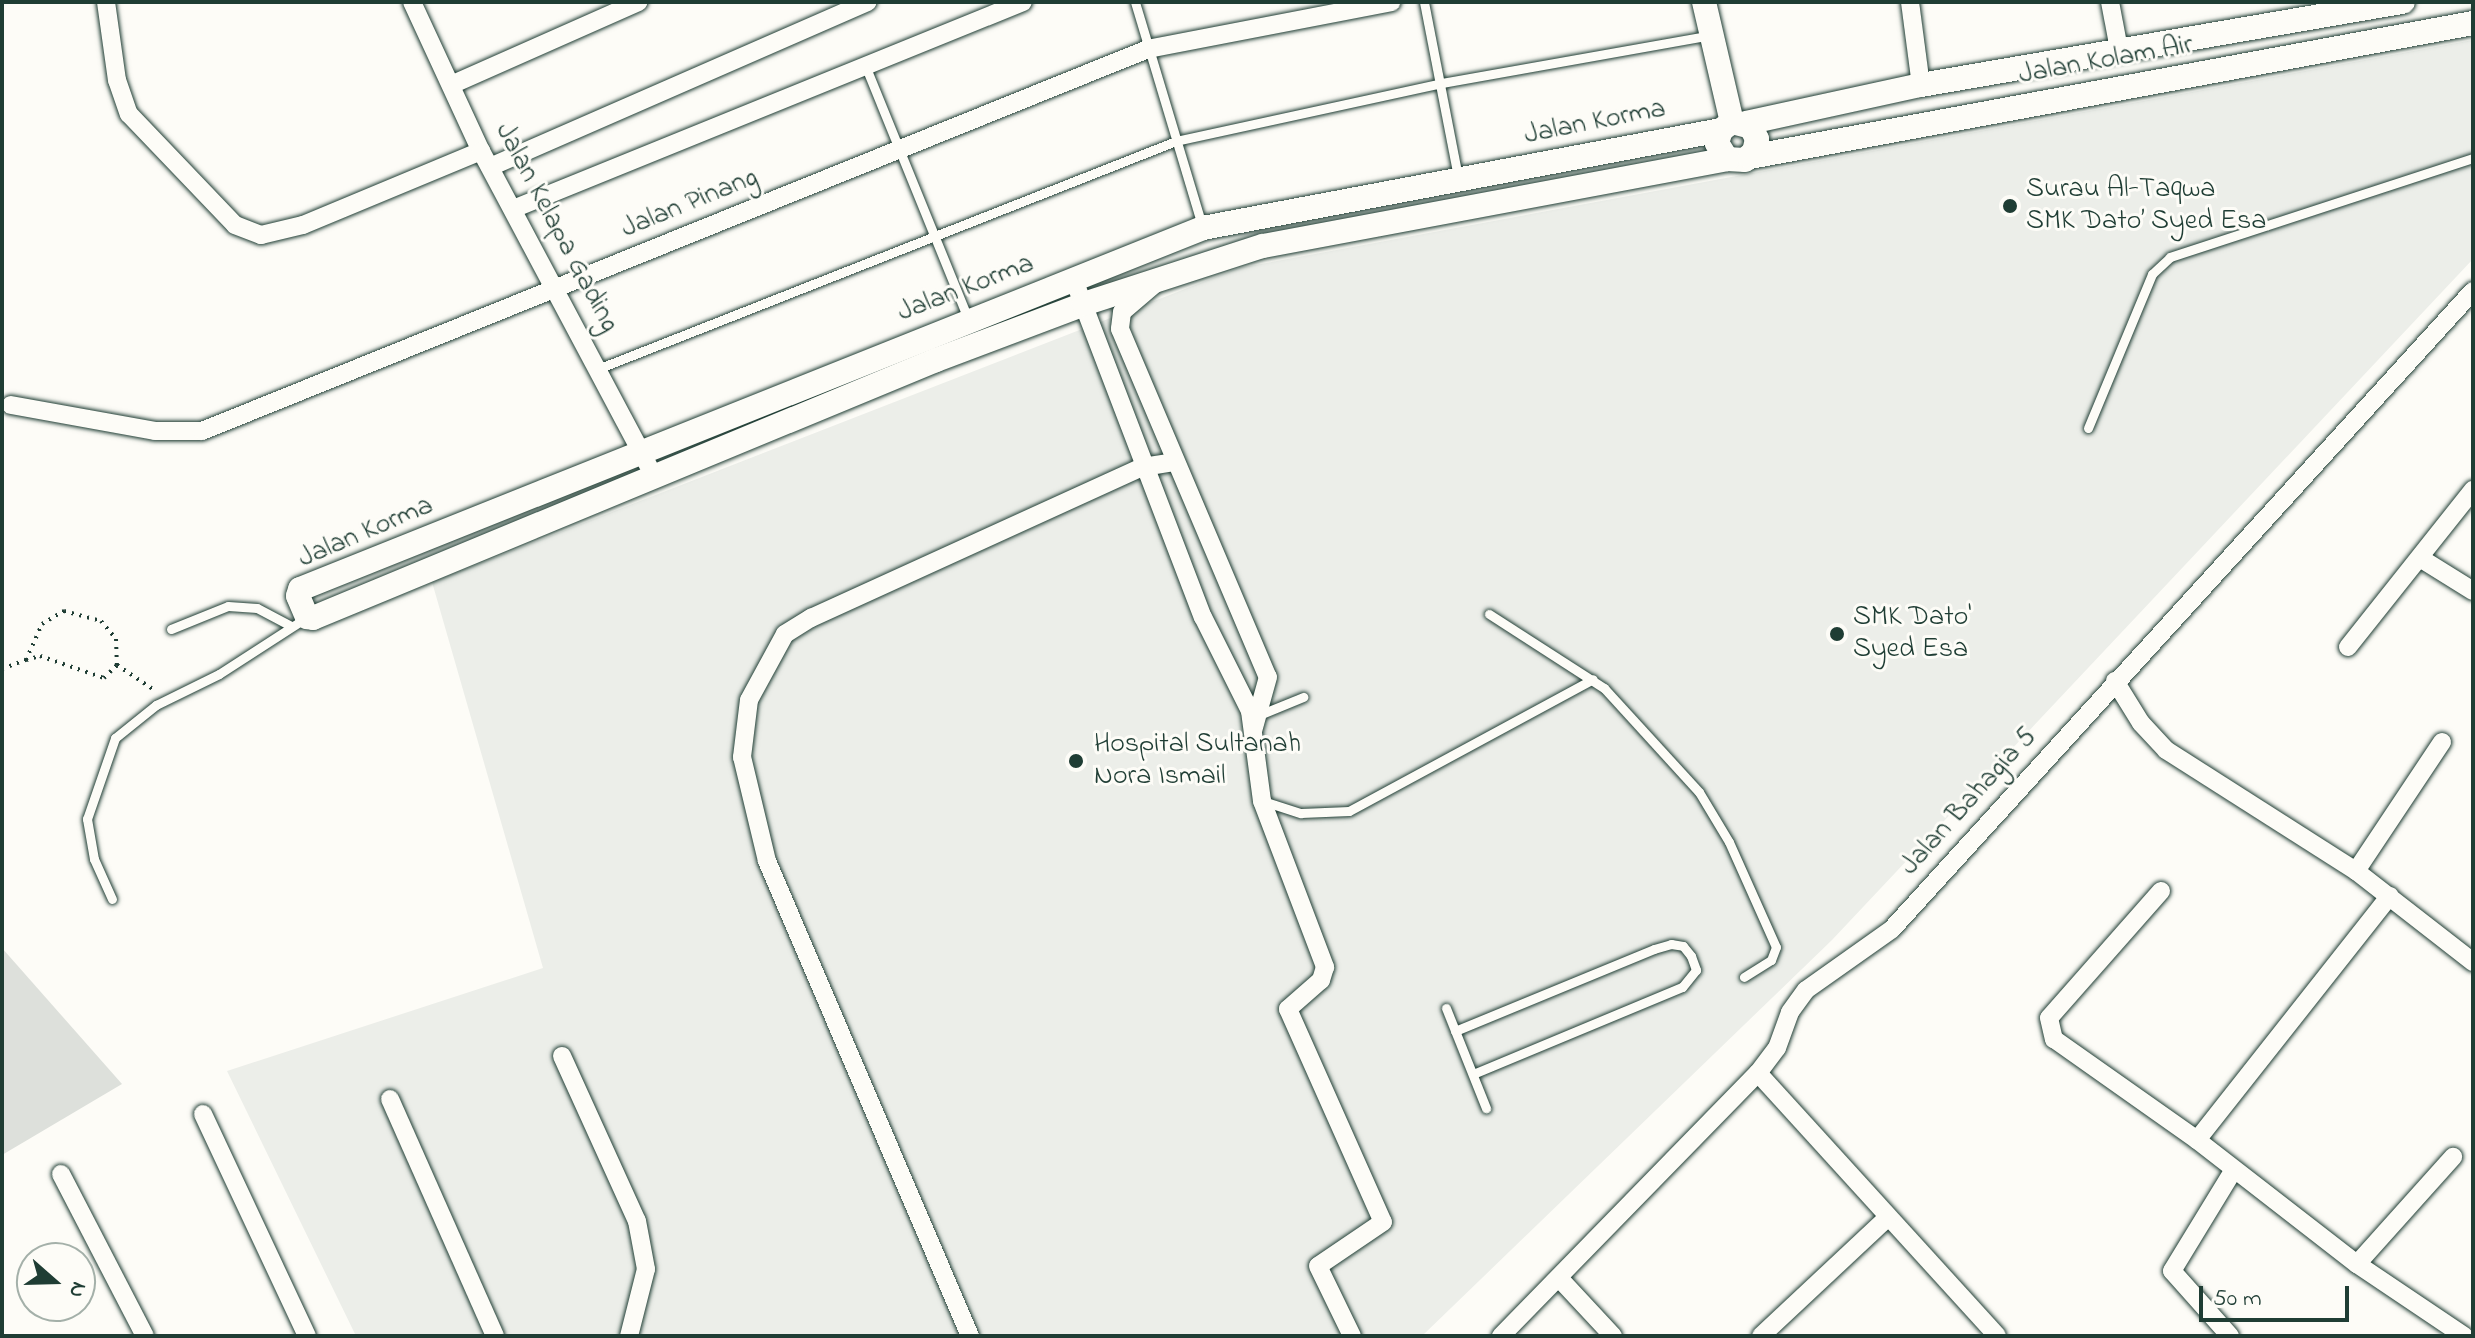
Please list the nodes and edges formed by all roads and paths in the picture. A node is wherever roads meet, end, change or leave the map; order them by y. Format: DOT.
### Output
graph roads {
  1 [pos="106,2"];
  2 [pos="412,2"];
  3 [pos="638,2"];
  4 [pos="867,2"];
  5 [pos="1023,2"];
  6 [pos="1135,2"];
  7 [pos="1392,2"];
  8 [pos="1424,2"];
  9 [pos="1704,2"];
  10 [pos="1910,2"];
  11 [pos="2110,2"];
  12 [pos="2403,2"];
  13 [pos="2306,10"];
  14 [pos="2473,23"];
  15 [pos="1711,35"];
  16 [pos="1148,49"];
  17 [pos="2119,49"];
  18 [pos="865,65"];
  19 [pos="1442,83"];
  20 [pos="451,85"];
  21 [pos="1921,85"];
  22 [pos="1733,125"];
  23 [pos="1176,141"];
  24 [pos="900,152"];
  25 [pos="1739,158"];
  26 [pos="2473,158"];
  27 [pos="485,159"];
  28 [pos="1459,180"];
  29 [pos="513,209"];
  30 [pos="1203,228"];
  31 [pos="935,234"];
  32 [pos="1074,280"];
  33 [pos="1158,281"];
  34 [pos="556,288"];
  35 [pos="2473,291"];
  36 [pos="1084,304"];
  37 [pos="968,319"];
  38 [pos="600,368"];
  39 [pos="11,405"];
  40 [pos="2088,428"];
  41 [pos="643,453"];
  42 [pos="1174,462"];
  43 [pos="1143,467"];
  44 [pos="655,478"];
  45 [pos="2473,490"];
  46 [pos="1192,507"];
  47 [pos="1164,516"];
  48 [pos="2420,558"];
  49 [pos="2473,591"];
  50 [pos="1489,614"];
  51 [pos="299,621"];
  52 [pos="171,629"];
  53 [pos="2348,647"];
  54 [pos="26,660"];
  55 [pos="117,665"];
  56 [pos="2,669"];
  57 [pos="1593,679"];
  58 [pos="2115,681"];
  59 [pos="1303,697"];
  60 [pos="169,699"];
  61 [pos="1255,713"];
  62 [pos="2442,742"];
  63 [pos="1262,801"];
  64 [pos="2356,871"];
  65 [pos="2161,891"];
  66 [pos="2390,896"];
  67 [pos="112,899"];
  68 [pos="2473,962"];
  69 [pos="1744,977"];
  70 [pos="1446,1008"];
  71 [pos="1455,1031"];
  72 [pos="562,1056"];
  73 [pos="1758,1073"];
  74 [pos="1473,1074"];
  75 [pos="390,1099"];
  76 [pos="1486,1108"];
  77 [pos="203,1114"];
  78 [pos="2197,1140"];
  79 [pos="2453,1157"];
  80 [pos="2233,1171"];
  81 [pos="61,1174"];
  82 [pos="1887,1218"];
  83 [pos="2357,1264"];
  84 [pos="1559,1278"];
  85 [pos="145,1336"];
  86 [pos="307,1336"];
  87 [pos="495,1336"];
  88 [pos="629,1336"];
  89 [pos="970,1336"];
  90 [pos="1352,1336"];
  91 [pos="1501,1336"];
  92 [pos="1613,1336"];
  93 [pos="1761,1336"];
  94 [pos="1997,1336"];
  95 [pos="2230,1336"];
  96 [pos="2464,1336"];
  1 -- 27 [label="street"];
  2 -- 20 [label="street, Jalan Kelapa Gading"];
  3 -- 20 [label="street"];
  4 -- 27 [label="street"];
  5 -- 18 [label="street"];
  6 -- 16 [label="lane"];
  7 -- 16 [label="street, Jalan Pinang"];
  8 -- 19 [label="lane"];
  9 -- 15 [label="street"];
  10 -- 21 [label="street"];
  11 -- 17 [label="street"];
  12 -- 13 [label="street, Jalan Kolam Air"];
  13 -- 17 [label="street, Jalan Kolam Air"];
  14 -- 25 [label="street, Jalan Kolam Air"];
  15 -- 19 [label="lane"];
  15 -- 22 [label="street"];
  16 -- 23 [label="lane"];
  16 -- 24 [label="street, Jalan Pinang"];
  17 -- 21 [label="street, Jalan Kolam Air"];
  18 -- 24 [label="lane"];
  18 -- 29 [label="street"];
  19 -- 23 [label="lane"];
  19 -- 28 [label="lane"];
  20 -- 27 [label="street, Jalan Kelapa Gading"];
  21 -- 22 [label="street, Jalan Kolam Air"];
  22 -- 25 [label="street"];
  22 -- 25 [label="street"];
  22 -- 28 [label="street, Jalan Korma"];
  23 -- 30 [label="lane"];
  23 -- 31 [label="lane"];
  24 -- 31 [label="lane"];
  24 -- 34 [label="street, Jalan Pinang"];
  25 -- 33 [label="street, Jalan Korma"];
  26 -- 40 [label="lane"];
  27 -- 29 [label="street, Jalan Kelapa Gading"];
  28 -- 30 [label="street, Jalan Korma"];
  29 -- 34 [label="street, Jalan Kelapa Gading"];
  30 -- 32 [label="street, Jalan Korma"];
  31 -- 37 [label="lane"];
  31 -- 38 [label="lane"];
  32 -- 36 [label="street"];
  32 -- 37 [label="street, Jalan Korma"];
  33 -- 36 [label="street, Jalan Korma"];
  33 -- 42 [label="street"];
  34 -- 38 [label="street, Jalan Kelapa Gading"];
  34 -- 39 [label="street, Jalan Pinang"];
  35 -- 58 [label="street, Jalan Bahagia 5"];
  36 -- 43 [label="street"];
  36 -- 44 [label="street, Jalan Korma"];
  37 -- 41 [label="street, Jalan Korma"];
  38 -- 41 [label="street, Jalan Kelapa Gading"];
  41 -- 44 [label="street, Jalan Kelapa Gading"];
  41 -- 51 [label="street, Jalan Korma"];
  42 -- 43 [label="street"];
  42 -- 46 [label="street"];
  43 -- 47 [label="street"];
  43 -- 89 [label="street"];
  44 -- 51 [label="street, Jalan Korma"];
  45 -- 48 [label="street"];
  46 -- 47 [label="street"];
  46 -- 61 [label="street"];
  47 -- 61 [label="street"];
  48 -- 49 [label="street"];
  48 -- 53 [label="street"];
  50 -- 57 [label="lane"];
  51 -- 52 [label="lane"];
  51 -- 60 [label="lane"];
  54 -- 55 [label="path"];
  54 -- 55 [label="path"];
  54 -- 56 [label="path"];
  55 -- 60 [label="path"];
  57 -- 63 [label="lane"];
  57 -- 69 [label="lane"];
  58 -- 64 [label="street"];
  58 -- 73 [label="street, Jalan Bahagia 5"];
  59 -- 61 [label="lane"];
  60 -- 67 [label="lane"];
  61 -- 63 [label="street"];
  62 -- 64 [label="street"];
  63 -- 90 [label="street"];
  64 -- 66 [label="street"];
  65 -- 78 [label="street"];
  66 -- 68 [label="street"];
  66 -- 78 [label="street"];
  70 -- 71 [label="lane"];
  71 -- 74 [label="lane"];
  71 -- 74 [label="lane"];
  72 -- 88 [label="street"];
  73 -- 82 [label="street"];
  73 -- 84 [label="street, Jalan Bahagia 5"];
  74 -- 76 [label="lane"];
  75 -- 87 [label="street"];
  77 -- 86 [label="street"];
  78 -- 80 [label="street"];
  79 -- 83 [label="street"];
  80 -- 83 [label="street"];
  80 -- 95 [label="street"];
  81 -- 85 [label="street"];
  82 -- 93 [label="street"];
  82 -- 94 [label="street"];
  83 -- 96 [label="street"];
  84 -- 91 [label="street, Jalan Bahagia 5"];
  84 -- 92 [label="street"];
}
